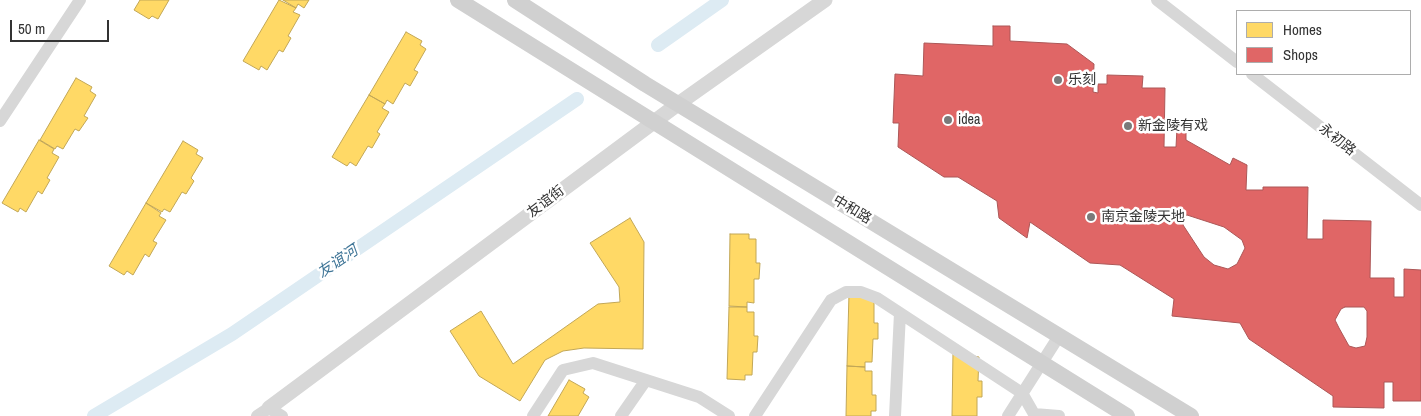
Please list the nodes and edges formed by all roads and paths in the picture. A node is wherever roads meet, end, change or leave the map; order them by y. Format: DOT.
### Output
graph roads {
  1 [pos="80,0"];
  2 [pos="458,0"];
  3 [pos="515,0"];
  4 [pos="825,0"];
  5 [pos="1157,0"];
  6 [pos="1236,61"];
  7 [pos="1253,75"];
  8 [pos="678,104"];
  9 [pos="0,121"];
  10 [pos="654,122"];
  11 [pos="1421,205"];
  12 [pos="900,313"];
  13 [pos="1059,336"];
  14 [pos="1041,364"];
  15 [pos="646,380"];
  16 [pos="1022,393"];
  17 [pos="263,412"];
  18 [pos="1011,414"];
  19 [pos="282,416"];
  20 [pos="533,416"];
  21 [pos="621,416"];
  22 [pos="729,416"];
  23 [pos="755,416"];
  24 [pos="895,416"];
  25 [pos="1059,416"];
  26 [pos="1127,416"];
  27 [pos="1192,416"];
  1 -- 9 [label="street"];
  2 -- 10 [label="main road"];
  3 -- 8 [label="main road, 中和路"];
  4 -- 8 [label="street, 友谊街"];
  5 -- 6 [label="street"];
  7 -- 11 [label="street, 永初路"];
  8 -- 10 [label="street, 友谊街"];
  8 -- 13 [label="main road, 中和路"];
  10 -- 14 [label="main road"];
  10 -- 17 [label="street, 友谊街"];
  12 -- 16 [label="street"];
  12 -- 23 [label="street"];
  12 -- 24 [label="street"];
  13 -- 14 [label="street"];
  13 -- 27 [label="main road, 中和路"];
  14 -- 16 [label="street"];
  14 -- 26 [label="main road"];
  15 -- 20 [label="street"];
  15 -- 21 [label="street"];
  15 -- 22 [label="street"];
  16 -- 18 [label="street"];
  16 -- 25 [label="street"];
  17 -- 19 [label="street"];
}
